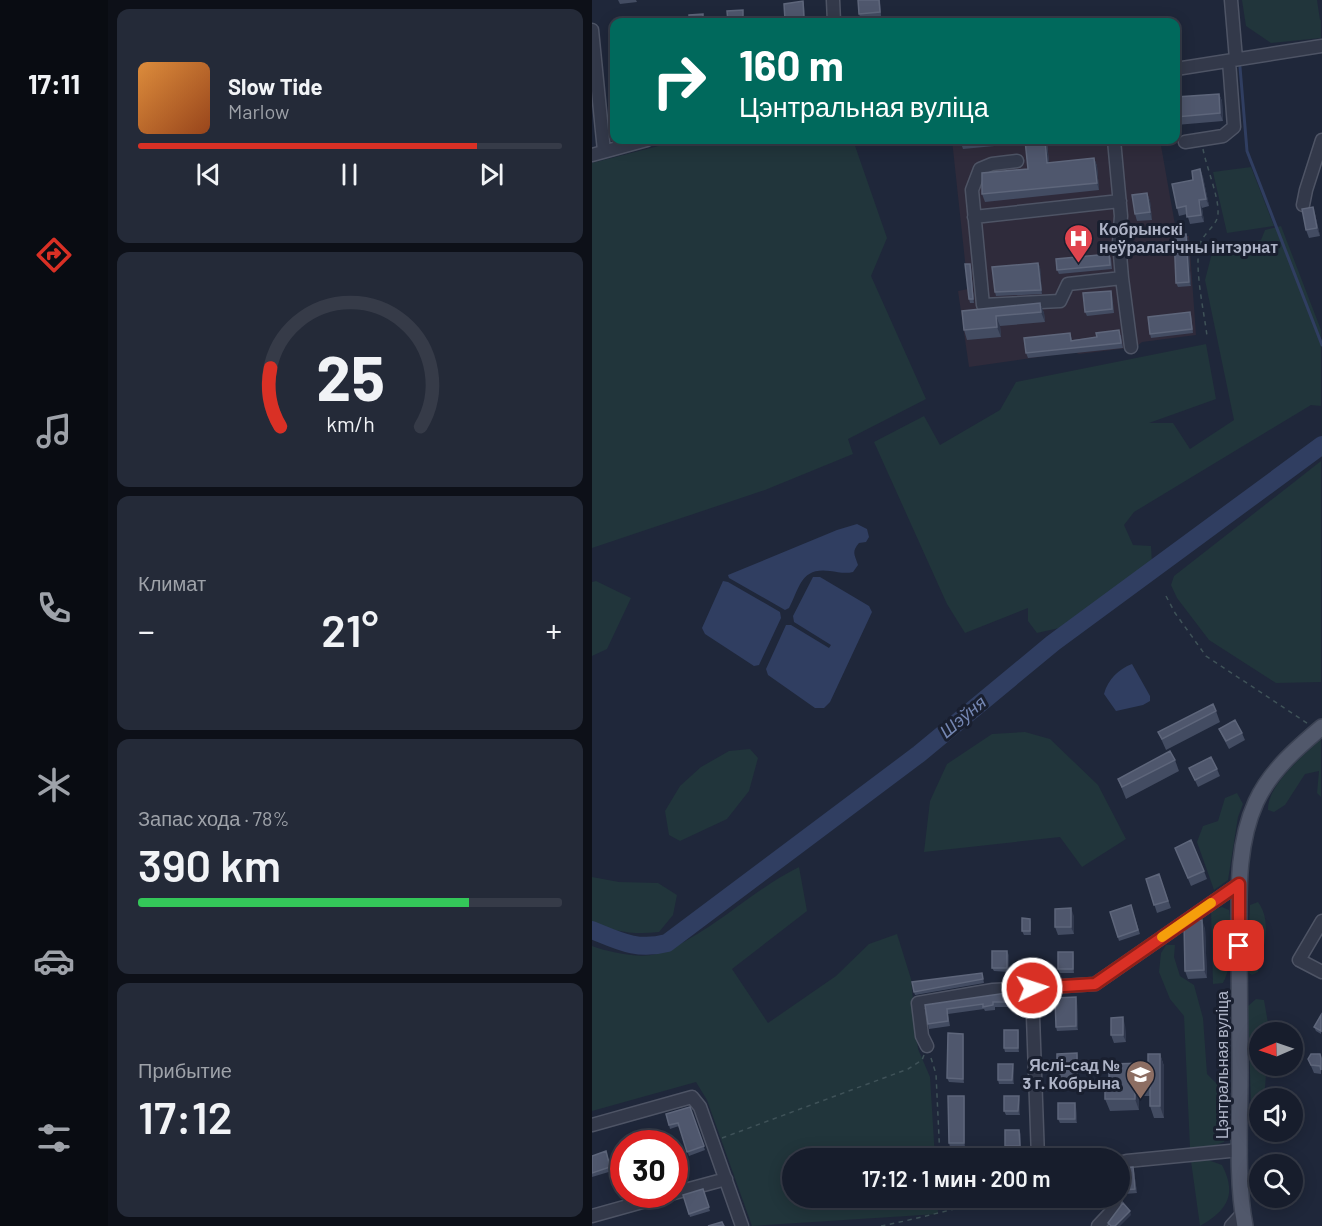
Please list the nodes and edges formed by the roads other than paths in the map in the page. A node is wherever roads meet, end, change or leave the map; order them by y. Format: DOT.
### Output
graph roads {
  1 [pos="833,0"];
  2 [pos="1231,0"];
  3 [pos="834,18"];
  4 [pos="592,30"];
  5 [pos="1321,46"];
  6 [pos="1233,60"];
  7 [pos="1180,68"];
  8 [pos="1321,140"];
  9 [pos="1185,142"];
  10 [pos="632,144"];
  11 [pos="1114,144"];
  12 [pos="598,153"];
  13 [pos="1017,161"];
  14 [pos="1120,201"];
  15 [pos="1303,205"];
  16 [pos="974,217"];
  17 [pos="1122,278"];
  18 [pos="1131,346"];
  19 [pos="1320,728"];
  20 [pos="1239,884"];
  21 [pos="1321,921"];
  22 [pos="1321,972"];
  23 [pos="1032,988"];
  24 [pos="926,1046"];
  25 [pos="592,1125"];
  26 [pos="1038,1148"];
  27 [pos="1240,1150"];
  28 [pos="1130,1161"];
  29 [pos="726,1179"];
  30 [pos="688,1189"];
  31 [pos="620,1208"];
  32 [pos="1113,1208"];
  33 [pos="592,1216"];
  34 [pos="1243,1220"];
  35 [pos="742,1226"];
  36 [pos="1099,1226"];
  37 [pos="1231,1226"];
  1 -- 3 [label="street"];
  2 -- 6 [label="street"];
  4 -- 12 [label="street"];
  5 -- 6 [label="street"];
  6 -- 7 [label="street"];
  6 -- 9 [label="street"];
  8 -- 15 [label="street"];
  10 -- 12 [label="street"];
  11 -- 14 [label="street"];
  13 -- 16 [label="street"];
  14 -- 16 [label="street"];
  14 -- 17 [label="street"];
  16 -- 17 [label="street"];
  17 -- 18 [label="street"];
  19 -- 20 [label="main road, Цэнтральная вуліца"];
  20 -- 23 [label="street"];
  20 -- 27 [label="main road, Цэнтральная вуліца"];
  21 -- 22 [label="street"];
  23 -- 24 [label="street"];
  23 -- 26 [label="street"];
  25 -- 29 [label="street"];
  27 -- 28 [label="street"];
  27 -- 34 [label="main road, Цэнтральная вуліца"];
  29 -- 30 [label="street"];
  29 -- 35 [label="street"];
  31 -- 33 [label="street"];
  32 -- 36 [label="street"];
  34 -- 37 [label="street, Цэнтральная вуліца"];
}
